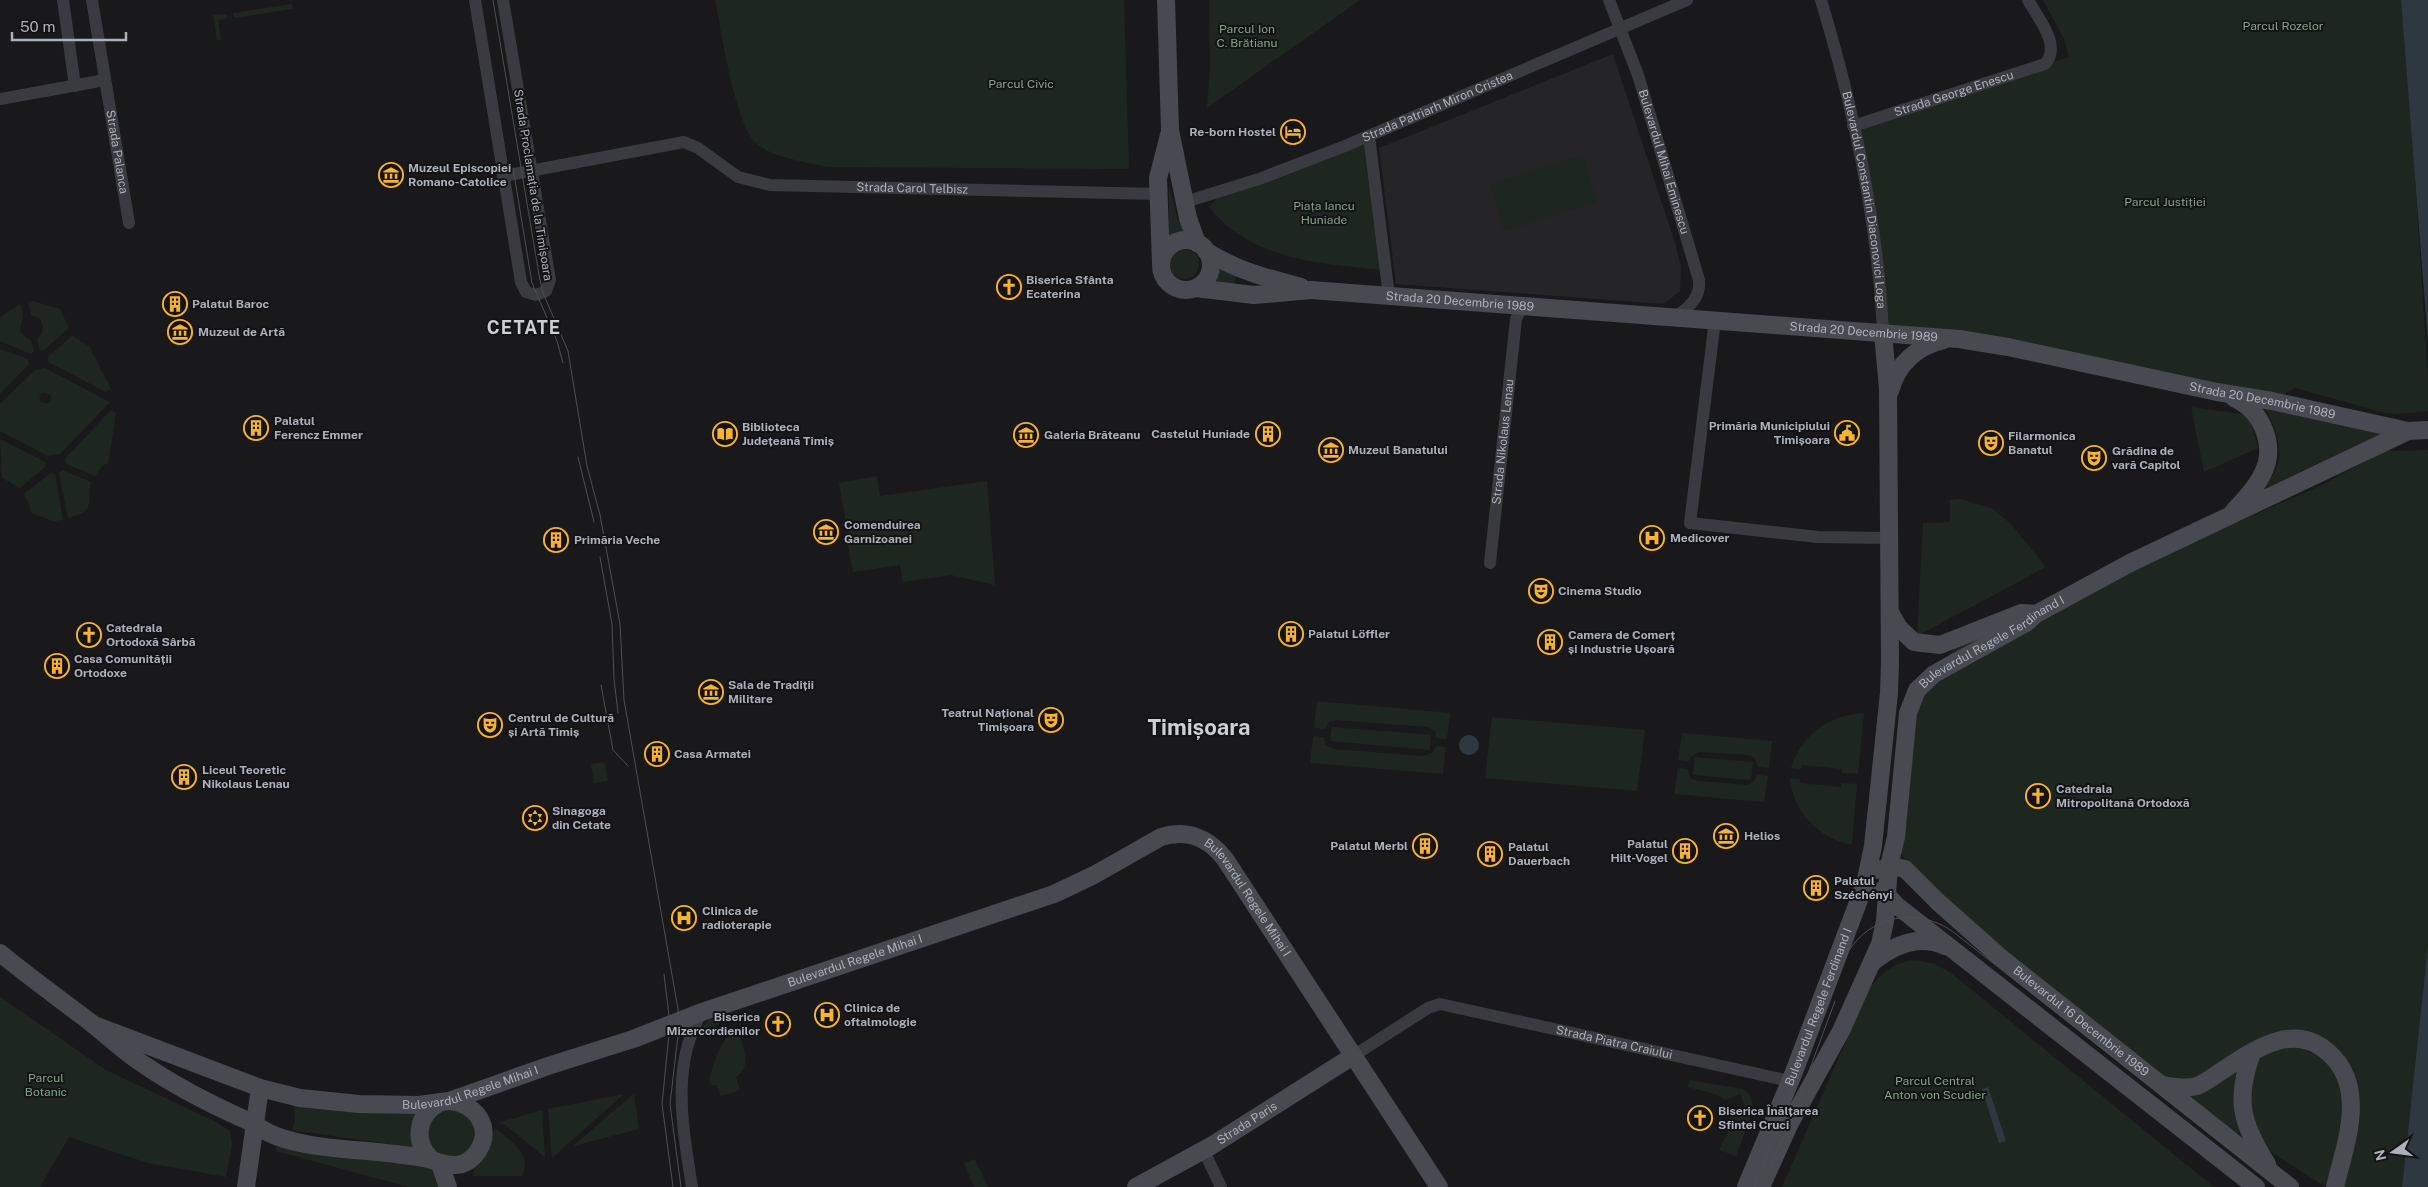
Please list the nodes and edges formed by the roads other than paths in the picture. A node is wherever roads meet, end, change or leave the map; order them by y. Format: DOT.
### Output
graph roads {
  1 [pos="63,0"];
  2 [pos="92,0"];
  3 [pos="475,0"];
  4 [pos="503,0"];
  5 [pos="1166,0"];
  6 [pos="1609,0"];
  7 [pos="1687,0"];
  8 [pos="1822,0"];
  9 [pos="2028,0"];
  10 [pos="1621,28"];
  11 [pos="105,80"];
  12 [pos="75,86"];
  13 [pos="0,99"];
  14 [pos="1853,126"];
  15 [pos="1170,130"];
  16 [pos="1369,136"];
  17 [pos="532,171"];
  18 [pos="503,176"];
  19 [pos="1158,194"];
  20 [pos="1185,202"];
  21 [pos="129,223"];
  22 [pos="1202,247"];
  23 [pos="1161,262"];
  24 [pos="1196,288"];
  25 [pos="1311,290"];
  26 [pos="1389,296"];
  27 [pos="1517,310"];
  28 [pos="1675,317"];
  29 [pos="1715,320"];
  30 [pos="1883,333"];
  31 [pos="1966,340"];
  32 [pos="2217,392"];
  33 [pos="1888,406"];
  34 [pos="2428,430"];
  35 [pos="2408,431"];
  36 [pos="2232,513"];
  37 [pos="1890,538"];
  38 [pos="1490,563"];
  39 [pos="1891,614"];
  40 [pos="2036,614"];
  41 [pos="1896,837"];
  42 [pos="1876,874"];
  43 [pos="1918,881"];
  44 [pos="1887,896"];
  45 [pos="0,953"];
  46 [pos="1958,953"];
  47 [pos="1872,962"];
  48 [pos="702,1012"];
  49 [pos="94,1025"];
  50 [pos="2252,1053"];
  51 [pos="1353,1056"];
  52 [pos="1790,1081"];
  53 [pos="2163,1085"];
  54 [pos="260,1088"];
  55 [pos="444,1102"];
  56 [pos="255,1125"];
  57 [pos="1204,1151"];
  58 [pos="436,1162"];
  59 [pos="2274,1175"];
  60 [pos="246,1187"];
  61 [pos="448,1187"];
  62 [pos="692,1187"];
  63 [pos="1136,1187"];
  64 [pos="1221,1187"];
  65 [pos="1439,1187"];
  66 [pos="1746,1187"];
  67 [pos="1761,1187"];
  68 [pos="2256,1187"];
  69 [pos="2290,1187"];
  70 [pos="2335,1187"];
  1 -- 12 [label="street"];
  2 -- 11 [label="street, Strada Palanca"];
  3 -- 18 [label="street, Strada Proclamația de la Timișoara"];
  4 -- 17 [label="street, Strada Proclamația de la Timișoara"];
  5 -- 15 [label="main road"];
  6 -- 10 [label="street, Bulevardul Mihai Eminescu"];
  7 -- 10 [label="street, Strada Patriarh Miron Cristea"];
  8 -- 14 [label="street, Bulevardul Constantin Diaconovici Loga"];
  9 -- 14 [label="street, Strada George Enescu"];
  10 -- 16 [label="street, Strada Patriarh Miron Cristea"];
  10 -- 28 [label="street, Bulevardul Mihai Eminescu"];
  11 -- 12 [label="street"];
  11 -- 21 [label="street, Strada Palanca"];
  12 -- 13 [label="street"];
  14 -- 30 [label="street, Bulevardul Constantin Diaconovici Loga"];
  15 -- 19 [label="main road"];
  15 -- 20 [label="main road"];
  16 -- 20 [label="street, Strada Patriarh Miron Cristea"];
  16 -- 26 [label="street"];
  17 -- 18 [label="street"];
  17 -- 18 [label="street, Strada Proclamația de la Timișoara"];
  17 -- 19 [label="street, Strada Carol Telbisz"];
  19 -- 23 [label="main road"];
  20 -- 22 [label="main road"];
  22 -- 23 [label="main road"];
  22 -- 24 [label="main road"];
  22 -- 25 [label="main road, Strada 20 Decembrie 1989"];
  23 -- 24 [label="main road"];
  24 -- 25 [label="main road, Strada 20 Decembrie 1989"];
  25 -- 26 [label="main road, Strada 20 Decembrie 1989"];
  26 -- 27 [label="main road, Strada 20 Decembrie 1989"];
  27 -- 28 [label="main road, Strada 20 Decembrie 1989"];
  27 -- 38 [label="street, Strada Nikolaus Lenau"];
  28 -- 29 [label="main road, Strada 20 Decembrie 1989"];
  29 -- 30 [label="main road, Strada 20 Decembrie 1989"];
  29 -- 37 [label="street"];
  30 -- 31 [label="main road, Strada 20 Decembrie 1989"];
  30 -- 33 [label="main road, Bulevardul Constantin Diaconovici Loga"];
  31 -- 32 [label="main road, Strada 20 Decembrie 1989"];
  31 -- 33 [label="main road"];
  32 -- 35 [label="main road, Strada 20 Decembrie 1989"];
  32 -- 36 [label="main road"];
  33 -- 37 [label="main road, Bulevardul Constantin Diaconovici Loga"];
  34 -- 35 [label="main road"];
  35 -- 36 [label="main road, Bulevardul Regele Ferdinand I"];
  36 -- 40 [label="main road, Bulevardul Regele Ferdinand I"];
  37 -- 39 [label="main road, Bulevardul Constantin Diaconovici Loga"];
  39 -- 40 [label="main road"];
  39 -- 42 [label="main road"];
  40 -- 41 [label="main road, Bulevardul Regele Ferdinand I"];
  41 -- 42 [label="main road, Bulevardul Regele Ferdinand I"];
  41 -- 43 [label="main road"];
  42 -- 43 [label="main road, Bulevardul 16 Decembrie 1989"];
  42 -- 44 [label="main road, Bulevardul Regele Ferdinand I"];
  42 -- 52 [label="main road, Bulevardul Regele Ferdinand I"];
  43 -- 53 [label="main road, Bulevardul 16 Decembrie 1989"];
  44 -- 46 [label="main road, Bulevardul 16 Decembrie 1989"];
  44 -- 47 [label="main road, Bulevardul Regele Ferdinand I"];
  45 -- 49 [label="main road, Bulevardul Regele Mihai I"];
  46 -- 47 [label="main road"];
  46 -- 68 [label="main road, Bulevardul 16 Decembrie 1989"];
  47 -- 67 [label="main road, Bulevardul Regele Ferdinand I"];
  48 -- 51 [label="main road, Bulevardul Regele Mihai I"];
  48 -- 55 [label="main road, Bulevardul Regele Mihai I"];
  48 -- 62 [label="street"];
  49 -- 54 [label="main road, Bulevardul Regele Mihai I"];
  49 -- 56 [label="main road, Bulevardul Regele Mihai I"];
  50 -- 53 [label="main road"];
  50 -- 59 [label="main road"];
  50 -- 70 [label="main road"];
  51 -- 52 [label="street, Strada Piatra Craiului"];
  51 -- 57 [label="main road, Strada Paris"];
  51 -- 65 [label="main road, Bulevardul Regele Mihai I"];
  52 -- 66 [label="main road, Bulevardul Regele Ferdinand I"];
  53 -- 59 [label="main road, Bulevardul 16 Decembrie 1989"];
  54 -- 55 [label="main road, Bulevardul Regele Mihai I"];
  54 -- 56 [label="main road"];
  55 -- 58 [label="main road"];
  55 -- 58 [label="main road"];
  56 -- 58 [label="main road, Bulevardul Regele Mihai I"];
  56 -- 60 [label="main road"];
  57 -- 63 [label="main road, Strada Paris"];
  57 -- 64 [label="street"];
  58 -- 61 [label="main road"];
  59 -- 69 [label="main road, Bulevardul 16 Decembrie 1989"];
}
